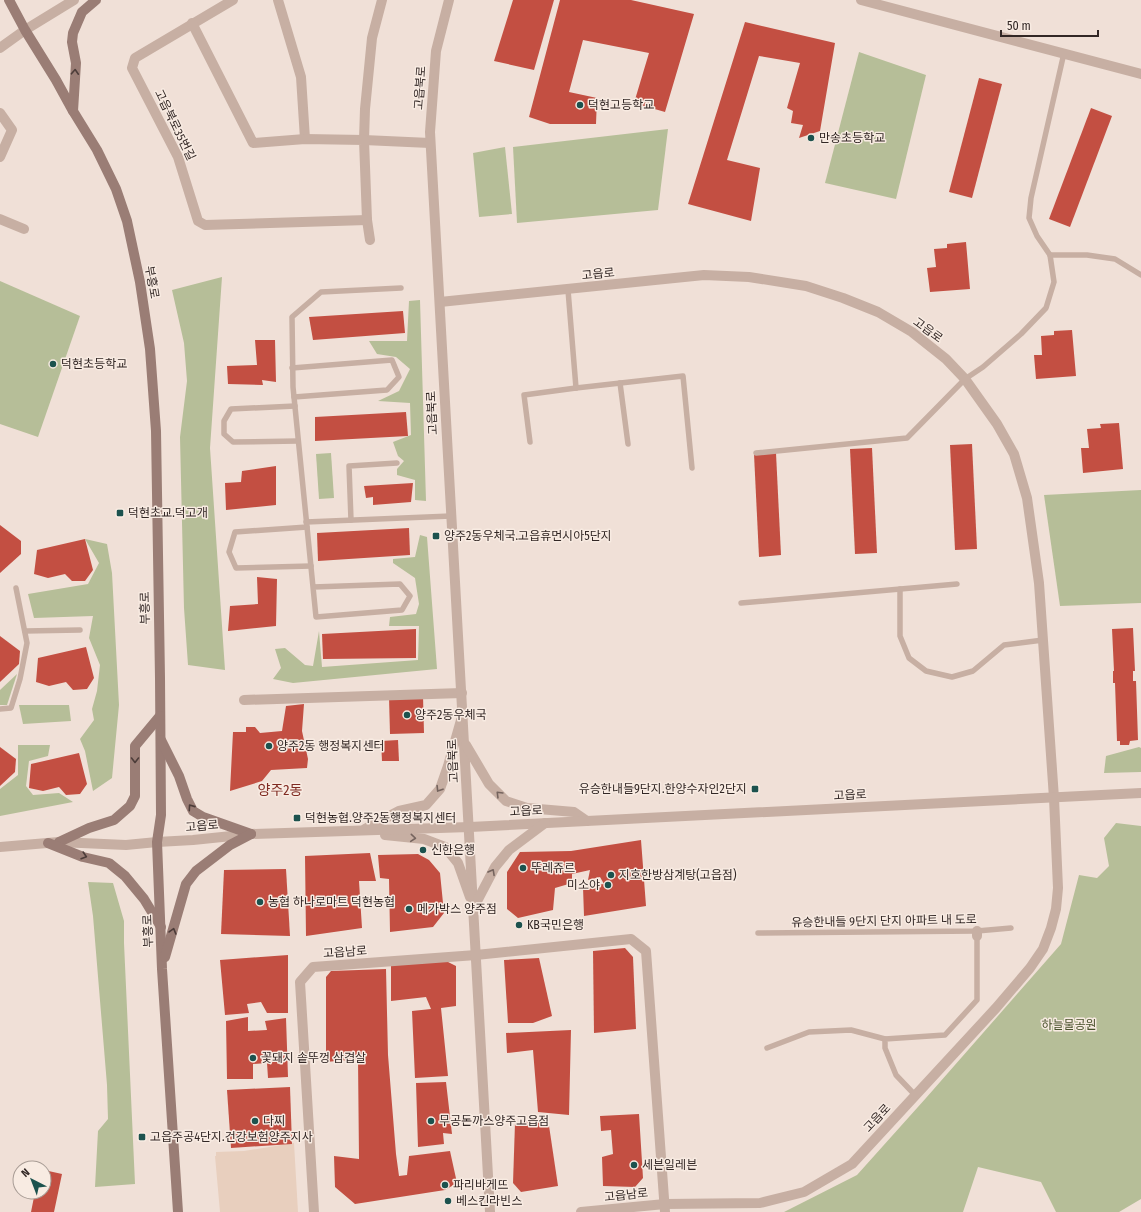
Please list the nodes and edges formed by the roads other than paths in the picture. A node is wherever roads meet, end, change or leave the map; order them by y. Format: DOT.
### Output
graph roads {
  1 [pos="9,0"];
  2 [pos="74,0"];
  3 [pos="96,0"];
  4 [pos="233,0"];
  5 [pos="278,0"];
  6 [pos="382,0"];
  7 [pos="449,0"];
  8 [pos="862,0"];
  9 [pos="192,23"];
  10 [pos="25,30"];
  11 [pos="0,48"];
  12 [pos="1064,53"];
  13 [pos="1141,74"];
  14 [pos="73,111"];
  15 [pos="0,113"];
  16 [pos="305,139"];
  17 [pos="364,140"];
  18 [pos="430,143"];
  19 [pos="0,157"];
  20 [pos="0,219"];
  21 [pos="367,220"];
  22 [pos="24,229"];
  23 [pos="370,240"];
  24 [pos="1050,255"];
  25 [pos="1141,275"];
  26 [pos="401,288"];
  27 [pos="568,290"];
  28 [pos="440,302"];
  29 [pos="292,368"];
  30 [pos="965,379"];
  31 [pos="620,383"];
  32 [pos="576,388"];
  33 [pos="294,397"];
  34 [pos="294,406"];
  35 [pos="298,440"];
  36 [pos="530,442"];
  37 [pos="628,444"];
  38 [pos="756,453"];
  39 [pos="397,463"];
  40 [pos="692,468"];
  41 [pos="451,516"];
  42 [pos="351,520"];
  43 [pos="306,524"];
  44 [pos="310,566"];
  45 [pos="957,584"];
  46 [pos="313,587"];
  47 [pos="16,588"];
  48 [pos="900,589"];
  49 [pos="741,603"];
  50 [pos="80,630"];
  51 [pos="25,631"];
  52 [pos="1043,640"];
  53 [pos="462,693"];
  54 [pos="244,700"];
  55 [pos="0,709"];
  56 [pos="463,712"];
  57 [pos="160,716"];
  58 [pos="160,738"];
  59 [pos="465,742"];
  60 [pos="1141,793"];
  61 [pos="1054,798"];
  62 [pos="587,821"];
  63 [pos="546,823"];
  64 [pos="470,827"];
  65 [pos="362,830"];
  66 [pos="347,831"];
  67 [pos="251,834"];
  68 [pos="59,842"];
  69 [pos="157,842"];
  70 [pos="48,843"];
  71 [pos="0,847"];
  72 [pos="474,906"];
  73 [pos="161,928"];
  74 [pos="1011,928"];
  75 [pos="758,933"];
  76 [pos="977,934"];
  77 [pos="476,955"];
  78 [pos="162,969"];
  79 [pos="885,1039"];
  80 [pos="767,1048"];
  81 [pos="915,1095"];
  82 [pos="665,1208"];
  83 [pos="178,1212"];
  84 [pos="314,1212"];
  85 [pos="490,1212"];
  86 [pos="582,1212"];
  1 -- 10 [label="main road, 부흥로"];
  2 -- 10 [label="street"];
  14 -- 3 [label="main road, one-way"];
  4 -- 9 [label="street, 고읍북로35번길"];
  5 -- 16 [label="street"];
  6 -- 17 [label="street"];
  7 -- 18 [label="street, 고읍북로"];
  8 -- 12 [label="street"];
  9 -- 16 [label="street"];
  9 -- 21 [label="street, 고읍북로35번길"];
  10 -- 11 [label="street"];
  10 -- 14 [label="main road, 부흥로"];
  12 -- 13 [label="street"];
  12 -- 24 [label="lane"];
  14 -- 57 [label="main road, 부흥로"];
  15 -- 19 [label="street"];
  16 -- 17 [label="street"];
  17 -- 18 [label="street"];
  17 -- 21 [label="street"];
  18 -- 28 [label="street, 고읍북로"];
  20 -- 22 [label="street"];
  21 -- 23 [label="street"];
  24 -- 25 [label="lane"];
  24 -- 30 [label="lane"];
  26 -- 29 [label="lane"];
  27 -- 28 [label="street, 고읍로"];
  27 -- 30 [label="street, 고읍로"];
  27 -- 32 [label="lane"];
  28 -- 41 [label="street, 고읍북로"];
  29 -- 33 [label="lane"];
  29 -- 33 [label="lane"];
  30 -- 38 [label="lane"];
  30 -- 52 [label="street, 고읍로"];
  31 -- 32 [label="lane"];
  31 -- 37 [label="lane"];
  31 -- 40 [label="lane"];
  32 -- 36 [label="lane"];
  33 -- 34 [label="lane"];
  34 -- 35 [label="lane"];
  34 -- 35 [label="lane"];
  35 -- 43 [label="lane"];
  39 -- 42 [label="lane"];
  41 -- 42 [label="lane"];
  41 -- 53 [label="street, 고읍북로"];
  42 -- 43 [label="lane"];
  43 -- 44 [label="lane"];
  43 -- 44 [label="lane"];
  44 -- 46 [label="lane"];
  45 -- 48 [label="lane"];
  46 -- 46 [label="lane"];
  47 -- 51 [label="lane"];
  48 -- 49 [label="lane"];
  48 -- 52 [label="lane"];
  50 -- 51 [label="lane"];
  51 -- 55 [label="lane"];
  52 -- 61 [label="street, 고읍로"];
  53 -- 54 [label="street"];
  53 -- 56 [label="street, 고읍북로"];
  56 -- 59 [label="street, 고읍북로"];
  56 -- 65 [label="street, one-way"];
  57 -- 58 [label="main road, 부흥로"];
  57 -- 68 [label="main road, one-way"];
  67 -- 58 [label="main road, one-way"];
  58 -- 69 [label="main road, 부흥로"];
  62 -- 59 [label="street, one-way"];
  59 -- 64 [label="street, 고읍북로"];
  60 -- 61 [label="street, 고읍로"];
  61 -- 62 [label="street, 고읍로"];
  61 -- 81 [label="street, 고읍로"];
  62 -- 63 [label="street, 고읍로"];
  63 -- 64 [label="street, 고읍로"];
  72 -- 63 [label="street, one-way"];
  64 -- 65 [label="street, 고읍로"];
  64 -- 72 [label="street"];
  65 -- 66 [label="street, 고읍로"];
  66 -- 67 [label="street, 고읍로"];
  66 -- 72 [label="street, one-way"];
  67 -- 69 [label="street, 고읍로"];
  78 -- 67 [label="main road, one-way"];
  68 -- 69 [label="street, 고읍로"];
  68 -- 70 [label="street, 고읍로"];
  69 -- 73 [label="main road, 부흥로"];
  70 -- 71 [label="street, 고읍로"];
  70 -- 73 [label="main road, one-way"];
  72 -- 77 [label="street"];
  73 -- 78 [label="main road, 부흥로"];
  74 -- 76 [label="lane, 유승한내들 9단지 단지 아파트 내 도로"];
  75 -- 76 [label="lane, 유승한내들 9단지 단지 아파트 내 도로"];
  76 -- 79 [label="lane, 유승한내들 9단지 단지 아파트 내 도로"];
  77 -- 82 [label="street, 고읍남로"];
  77 -- 84 [label="street, 고읍남로"];
  77 -- 85 [label="street"];
  78 -- 83 [label="main road, 부흥로"];
  79 -- 80 [label="lane, 유승한내들 9단지 단지 아파트 내 도로"];
  79 -- 81 [label="lane"];
  81 -- 82 [label="street, 고읍로"];
  82 -- 86 [label="street, 고읍남로"];
}
